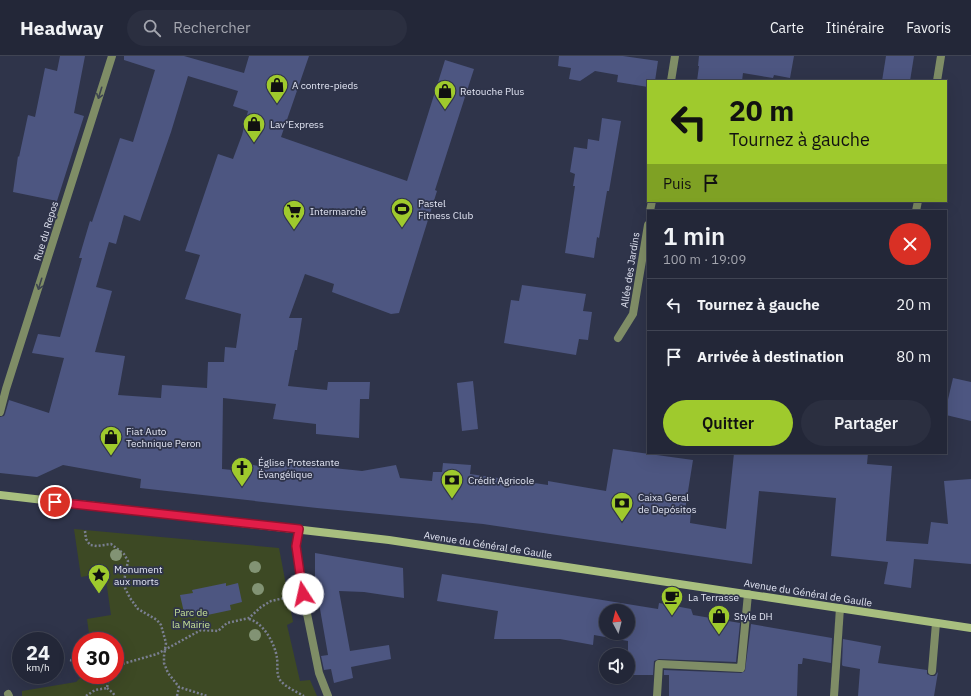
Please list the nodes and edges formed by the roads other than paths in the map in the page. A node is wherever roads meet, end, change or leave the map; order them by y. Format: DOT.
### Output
graph roads {
  1 [pos="112,56"];
  2 [pos="676,56"];
  3 [pos="941,56"];
  4 [pos="672,80"];
  5 [pos="937,80"];
  6 [pos="647,231"];
  7 [pos="618,338"];
  8 [pos="0,412"];
  9 [pos="0,495"];
  10 [pos="299,529"];
  11 [pos="748,594"];
  12 [pos="840,608"];
  13 [pos="936,623"];
  14 [pos="971,628"];
  15 [pos="932,671"];
  16 [pos="328,696"];
  17 [pos="658,696"];
  18 [pos="834,696"];
  1 -- 8 [label="street, Rue du Repos, one-way"];
  2 -- 4 [label="street"];
  3 -- 5 [label="street"];
  6 -- 7 [label="street, Allée des Jardins"];
  9 -- 10 [label="main road, Avenue du Général de Gaulle"];
  10 -- 11 [label="main road, Avenue du Général de Gaulle"];
  10 -- 16 [label="street"];
  11 -- 12 [label="main road, Avenue du Général de Gaulle"];
  11 -- 17 [label="street"];
  12 -- 13 [label="main road, Avenue du Général de Gaulle"];
  12 -- 18 [label="street"];
  13 -- 14 [label="main road, Avenue du Général de Gaulle"];
  13 -- 15 [label="street"];
}
